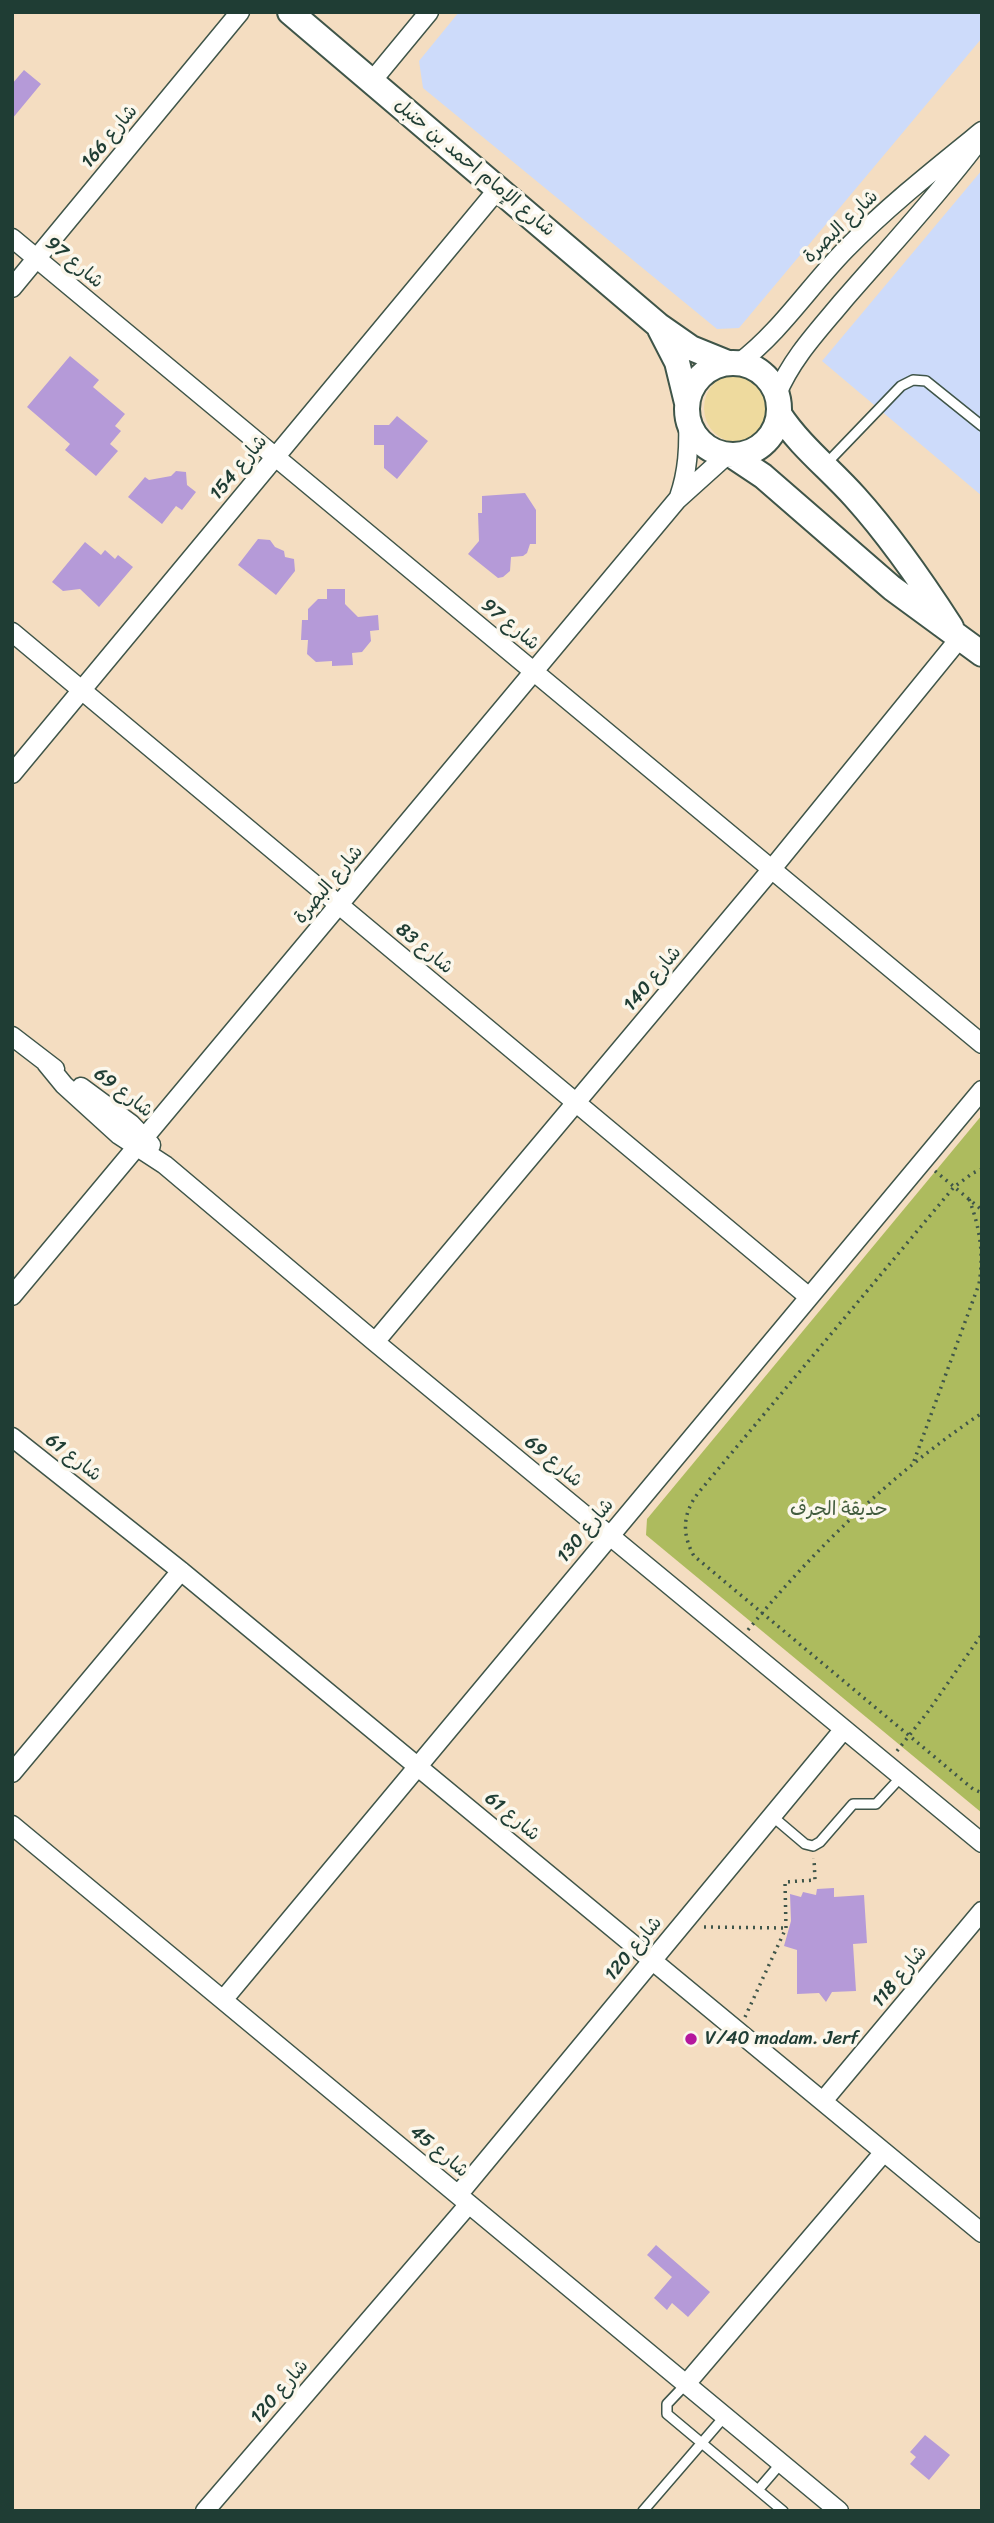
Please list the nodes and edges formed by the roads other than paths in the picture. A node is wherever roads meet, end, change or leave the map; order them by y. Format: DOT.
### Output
graph roads {
  1 [pos="240,12"];
  2 [pos="290,12"];
  3 [pos="429,12"];
  4 [pos="372,81"];
  5 [pos="982,131"];
  6 [pos="982,136"];
  7 [pos="498,189"];
  8 [pos="12,238"];
  9 [pos="36,258"];
  10 [pos="12,288"];
  11 [pos="658,325"];
  12 [pos="734,363"];
  13 [pos="778,404"];
  14 [pos="687,411"];
  15 [pos="982,426"];
  16 [pos="730,456"];
  17 [pos="275,457"];
  18 [pos="825,465"];
  19 [pos="677,500"];
  20 [pos="12,632"];
  21 [pos="959,639"];
  22 [pos="982,654"];
  23 [pos="534,672"];
  24 [pos="82,690"];
  25 [pos="12,774"];
  26 [pos="771,870"];
  27 [pos="339,905"];
  28 [pos="12,1036"];
  29 [pos="982,1044"];
  30 [pos="982,1090"];
  31 [pos="576,1103"];
  32 [pos="140,1143"];
  33 [pos="12,1296"];
  34 [pos="809,1297"];
  35 [pos="375,1342"];
  36 [pos="12,1437"];
  37 [pos="610,1536"];
  38 [pos="181,1571"];
  39 [pos="844,1729"];
  40 [pos="418,1766"];
  41 [pos="12,1773"];
  42 [pos="901,1777"];
  43 [pos="772,1815"];
  44 [pos="12,1825"];
  45 [pos="982,1843"];
  46 [pos="982,1911"];
  47 [pos="652,1960"];
  48 [pos="223,2000"];
  49 [pos="823,2101"];
  50 [pos="884,2152"];
  51 [pos="463,2200"];
  52 [pos="982,2233"];
  53 [pos="686,2384"];
  54 [pos="725,2416"];
  55 [pos="702,2443"];
  56 [pos="782,2462"];
  57 [pos="758,2490"];
  58 [pos="205,2511"];
  59 [pos="643,2511"];
  60 [pos="783,2511"];
  61 [pos="838,2511"];
  1 -- 9 [label="street, شارع 166"];
  2 -- 4 [label="street, شارع الإمام احمد بن حنبل"];
  3 -- 4 [label="street"];
  4 -- 7 [label="street, شارع الإمام احمد بن حنبل"];
  5 -- 12 [label="street, شارع البصرة"];
  6 -- 13 [label="street"];
  7 -- 11 [label="street, شارع الإمام احمد بن حنبل"];
  7 -- 17 [label="street, شارع 154"];
  8 -- 9 [label="street, شارع 97"];
  9 -- 10 [label="street, شارع 166"];
  9 -- 17 [label="street, شارع 97"];
  11 -- 12 [label="street, شارع الإمام احمد بن حنبل"];
  11 -- 14 [label="street, شارع الإمام احمد بن حنبل"];
  12 -- 13 [label="street"];
  12 -- 14 [label="street"];
  13 -- 16 [label="street"];
  13 -- 18 [label="street"];
  14 -- 16 [label="street"];
  14 -- 19 [label="street, شارع البصرة"];
  15 -- 18 [label="lane"];
  16 -- 19 [label="street, شارع البصرة"];
  16 -- 21 [label="street"];
  17 -- 23 [label="street, شارع 97"];
  17 -- 24 [label="street, شارع 154"];
  18 -- 21 [label="street"];
  19 -- 23 [label="street, شارع البصرة"];
  20 -- 24 [label="street, شارع 83"];
  21 -- 22 [label="street"];
  21 -- 26 [label="street, شارع 140"];
  23 -- 26 [label="street, شارع 97"];
  23 -- 27 [label="street, شارع البصرة"];
  24 -- 25 [label="street, شارع 154"];
  24 -- 27 [label="street, شارع 83"];
  26 -- 29 [label="street, شارع 97"];
  26 -- 31 [label="street, شارع 140"];
  27 -- 31 [label="street, شارع 83"];
  27 -- 32 [label="street, شارع البصرة"];
  28 -- 32 [label="street, شارع 69"];
  30 -- 34 [label="street, شارع 130"];
  31 -- 34 [label="street, شارع 83"];
  31 -- 35 [label="street, شارع 140"];
  32 -- 33 [label="street, شارع البصرة"];
  32 -- 35 [label="street, شارع 69"];
  34 -- 37 [label="street, شارع 130"];
  35 -- 37 [label="street, شارع 69"];
  36 -- 38 [label="street, شارع 61"];
  37 -- 39 [label="street, شارع 69"];
  37 -- 40 [label="street, شارع 130"];
  38 -- 40 [label="street, شارع 61"];
  38 -- 41 [label="street"];
  39 -- 42 [label="street, شارع 69"];
  39 -- 43 [label="street, شارع 120"];
  40 -- 47 [label="street, شارع 61"];
  40 -- 48 [label="street, شارع 130"];
  42 -- 43 [label="lane"];
  42 -- 45 [label="street, شارع 69"];
  43 -- 47 [label="street, شارع 120"];
  44 -- 48 [label="street, شارع 45"];
  46 -- 49 [label="street, شارع 118"];
  47 -- 49 [label="street, شارع 61"];
  47 -- 51 [label="street, شارع 120"];
  48 -- 51 [label="street, شارع 45"];
  49 -- 50 [label="street, شارع 61"];
  50 -- 52 [label="street, شارع 61"];
  50 -- 53 [label="street"];
  51 -- 53 [label="street, شارع 45"];
  51 -- 58 [label="street, شارع 120"];
  53 -- 54 [label="street, شارع 45"];
  53 -- 55 [label="lane"];
  54 -- 55 [label="lane"];
  54 -- 56 [label="street, شارع 45"];
  55 -- 57 [label="lane"];
  55 -- 59 [label="lane"];
  56 -- 57 [label="lane"];
  56 -- 61 [label="street, شارع 45"];
  57 -- 60 [label="lane"];
}
